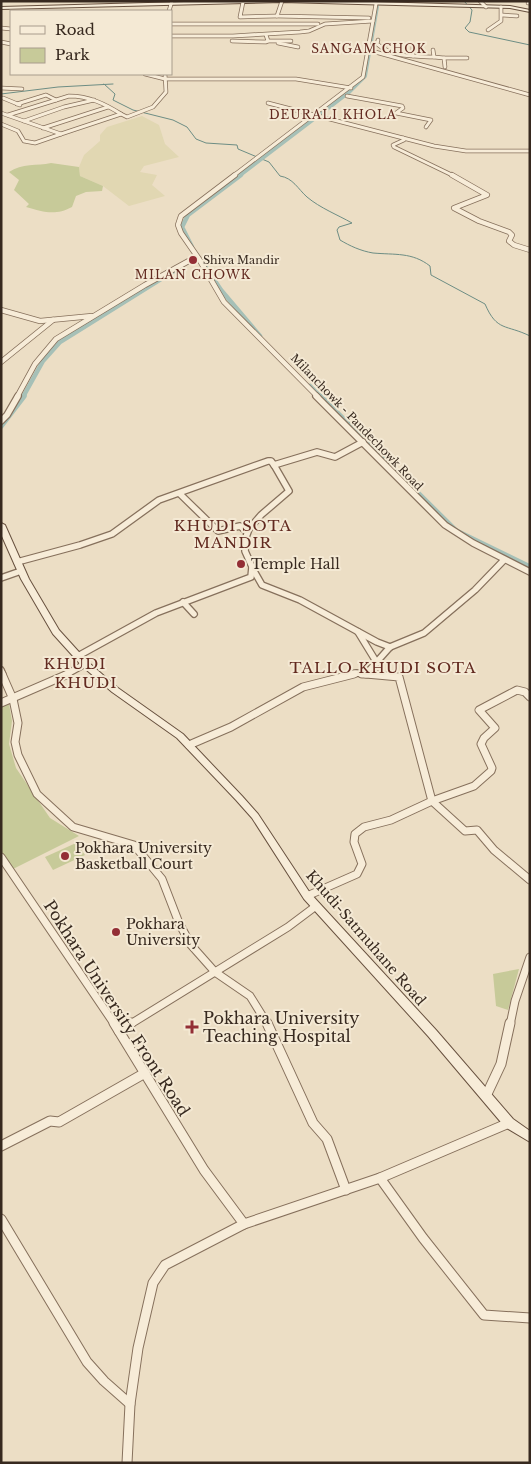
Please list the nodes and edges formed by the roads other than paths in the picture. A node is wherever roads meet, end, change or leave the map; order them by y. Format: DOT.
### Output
graph roads {
  1 [pos="282,1"];
  2 [pos="225,2"];
  3 [pos="243,2"];
  4 [pos="309,2"];
  5 [pos="172,3"];
  6 [pos="376,3"];
  7 [pos="482,5"];
  8 [pos="501,7"];
  9 [pos="1,8"];
  10 [pos="530,11"];
  11 [pos="502,15"];
  12 [pos="277,16"];
  13 [pos="517,16"];
  14 [pos="373,19"];
  15 [pos="172,24"];
  16 [pos="324,24"];
  17 [pos="488,30"];
  18 [pos="266,35"];
  19 [pos="172,36"];
  20 [pos="233,36"];
  21 [pos="378,40"];
  22 [pos="232,41"];
  23 [pos="267,41"];
  24 [pos="278,41"];
  25 [pos="291,41"];
  26 [pos="228,45"];
  27 [pos="298,47"];
  28 [pos="414,47"];
  29 [pos="368,50"];
  30 [pos="433,50"];
  31 [pos="375,51"];
  32 [pos="385,51"];
  33 [pos="413,56"];
  34 [pos="434,57"];
  35 [pos="444,58"];
  36 [pos="467,58"];
  37 [pos="444,67"];
  38 [pos="149,75"];
  39 [pos="165,75"];
  40 [pos="165,79"];
  41 [pos="1,88"];
  42 [pos="351,88"];
  43 [pos="22,90"];
  44 [pos="530,95"];
  45 [pos="347,96"];
  46 [pos="3,98"];
  47 [pos="56,100"];
  48 [pos="94,100"];
  49 [pos="268,103"];
  50 [pos="17,104"];
  51 [pos="108,107"];
  52 [pos="26,108"];
  53 [pos="1,113"];
  54 [pos="121,114"];
  55 [pos="8,115"];
  56 [pos="315,116"];
  57 [pos="24,121"];
  58 [pos="1,124"];
  59 [pos="426,126"];
  60 [pos="43,128"];
  61 [pos="61,134"];
  62 [pos="403,138"];
  63 [pos="530,152"];
  64 [pos="530,250"];
  65 [pos="196,257"];
  66 [pos="1,310"];
  67 [pos="93,316"];
  68 [pos="54,320"];
  69 [pos="1,362"];
  70 [pos="1,421"];
  71 [pos="363,442"];
  72 [pos="277,464"];
  73 [pos="180,494"];
  74 [pos="254,522"];
  75 [pos="1,525"];
  76 [pos="240,526"];
  77 [pos="247,532"];
  78 [pos="504,560"];
  79 [pos="19,567"];
  80 [pos="252,567"];
  81 [pos="530,572"];
  82 [pos="250,577"];
  83 [pos="1,578"];
  84 [pos="260,581"];
  85 [pos="183,602"];
  86 [pos="194,614"];
  87 [pos="358,631"];
  88 [pos="390,647"];
  89 [pos="78,656"];
  90 [pos="377,663"];
  91 [pos="85,664"];
  92 [pos="1,670"];
  93 [pos="366,674"];
  94 [pos="530,697"];
  95 [pos="13,699"];
  96 [pos="1,703"];
  97 [pos="189,745"];
  98 [pos="432,801"];
  99 [pos="1,857"];
  100 [pos="5,870"];
  101 [pos="530,880"];
  102 [pos="307,896"];
  103 [pos="316,906"];
  104 [pos="530,957"];
  105 [pos="215,972"];
  106 [pos="119,1031"];
  107 [pos="145,1073"];
  108 [pos="486,1096"];
  109 [pos="509,1123"];
  110 [pos="530,1137"];
  111 [pos="1,1146"];
  112 [pos="380,1178"];
  113 [pos="346,1190"];
  114 [pos="1,1219"];
  115 [pos="244,1224"];
  116 [pos="530,1318"];
  117 [pos="130,1404"];
  118 [pos="127,1463"];
  1 -- 3 [label="main road"];
  1 -- 4 [label="main road"];
  1 -- 12 [label="street"];
  2 -- 3 [label="main road"];
  2 -- 5 [label="main road"];
  3 -- 12 [label="street"];
  4 -- 6 [label="main road"];
  5 -- 9 [label="main road"];
  6 -- 7 [label="main road"];
  6 -- 14 [label="street, Milanchowk - Pandechowk Road"];
  7 -- 8 [label="main road"];
  8 -- 10 [label="main road"];
  8 -- 11 [label="street"];
  11 -- 13 [label="street"];
  11 -- 17 [label="street"];
  12 -- 14 [label="street"];
  14 -- 16 [label="street"];
  14 -- 29 [label="street, Milanchowk - Pandechowk Road"];
  15 -- 16 [label="street"];
  16 -- 18 [label="street"];
  18 -- 20 [label="street"];
  18 -- 23 [label="street"];
  19 -- 20 [label="street"];
  20 -- 22 [label="street"];
  21 -- 32 [label="street"];
  22 -- 23 [label="street"];
  22 -- 26 [label="street"];
  23 -- 24 [label="street"];
  24 -- 25 [label="street"];
  24 -- 27 [label="street"];
  28 -- 33 [label="street"];
  29 -- 31 [label="street"];
  29 -- 42 [label="street, Milanchowk - Pandechowk Road"];
  30 -- 34 [label="street"];
  31 -- 32 [label="street"];
  31 -- 44 [label="street"];
  32 -- 33 [label="street"];
  33 -- 34 [label="street"];
  34 -- 35 [label="street"];
  35 -- 36 [label="street"];
  35 -- 37 [label="street"];
  38 -- 40 [label="street"];
  39 -- 40 [label="street"];
  40 -- 42 [label="street"];
  40 -- 54 [label="street"];
  41 -- 43 [label="street"];
  42 -- 56 [label="street, Milanchowk - Pandechowk Road"];
  45 -- 59 [label="street"];
  46 -- 50 [label="street"];
  47 -- 48 [label="street"];
  47 -- 50 [label="street"];
  47 -- 52 [label="street"];
  48 -- 51 [label="street"];
  48 -- 57 [label="street"];
  49 -- 56 [label="street"];
  50 -- 52 [label="street"];
  51 -- 54 [label="street"];
  51 -- 60 [label="street"];
  52 -- 55 [label="street"];
  53 -- 55 [label="street"];
  54 -- 61 [label="street"];
  55 -- 57 [label="street"];
  56 -- 62 [label="street"];
  56 -- 65 [label="street, Milanchowk - Pandechowk Road"];
  57 -- 60 [label="street"];
  58 -- 61 [label="street"];
  60 -- 61 [label="street"];
  62 -- 63 [label="street"];
  62 -- 64 [label="street"];
  65 -- 67 [label="street"];
  65 -- 71 [label="street, Milanchowk - Pandechowk Road"];
  66 -- 68 [label="street"];
  67 -- 68 [label="street"];
  67 -- 70 [label="street"];
  68 -- 69 [label="street"];
  71 -- 72 [label="street"];
  71 -- 78 [label="street, Milanchowk - Pandechowk Road"];
  72 -- 73 [label="street"];
  72 -- 74 [label="street"];
  73 -- 76 [label="street"];
  73 -- 79 [label="street"];
  74 -- 76 [label="street"];
  74 -- 77 [label="street"];
  75 -- 79 [label="main road, Khudi-Satmuhane Road"];
  76 -- 77 [label="street"];
  77 -- 80 [label="street"];
  78 -- 81 [label="street, Milanchowk - Pandechowk Road"];
  78 -- 88 [label="street"];
  79 -- 83 [label="street"];
  79 -- 89 [label="main road, Khudi-Satmuhane Road"];
  80 -- 82 [label="street"];
  80 -- 84 [label="street"];
  82 -- 84 [label="street"];
  82 -- 85 [label="street"];
  84 -- 87 [label="street"];
  85 -- 86 [label="street"];
  85 -- 89 [label="street"];
  87 -- 88 [label="street"];
  87 -- 90 [label="street"];
  88 -- 90 [label="street"];
  89 -- 91 [label="main road, Khudi-Satmuhane Road"];
  90 -- 93 [label="street"];
  91 -- 95 [label="street"];
  91 -- 97 [label="main road, Khudi-Satmuhane Road"];
  92 -- 95 [label="street"];
  93 -- 97 [label="street"];
  93 -- 98 [label="street"];
  94 -- 98 [label="street"];
  95 -- 96 [label="street"];
  95 -- 105 [label="street"];
  97 -- 102 [label="main road, Khudi-Satmuhane Road"];
  98 -- 101 [label="street"];
  98 -- 102 [label="street"];
  99 -- 100 [label="street, Pokhara University Front Road"];
  100 -- 106 [label="street, Pokhara University Front Road"];
  102 -- 103 [label="main road, Khudi-Satmuhane Road"];
  103 -- 105 [label="street"];
  103 -- 108 [label="main road, Khudi-Satmuhane Road"];
  104 -- 108 [label="street"];
  105 -- 106 [label="street"];
  105 -- 113 [label="street"];
  106 -- 107 [label="street, Pokhara University Front Road"];
  107 -- 111 [label="street"];
  107 -- 115 [label="street, Pokhara University Front Road"];
  108 -- 109 [label="main road, Khudi-Satmuhane Road"];
  109 -- 110 [label="main road, Khudi-Satmuhane Road"];
  109 -- 112 [label="street"];
  112 -- 113 [label="street"];
  112 -- 116 [label="street"];
  113 -- 115 [label="street"];
  114 -- 117 [label="street"];
  115 -- 117 [label="street"];
  117 -- 118 [label="street"];
}
